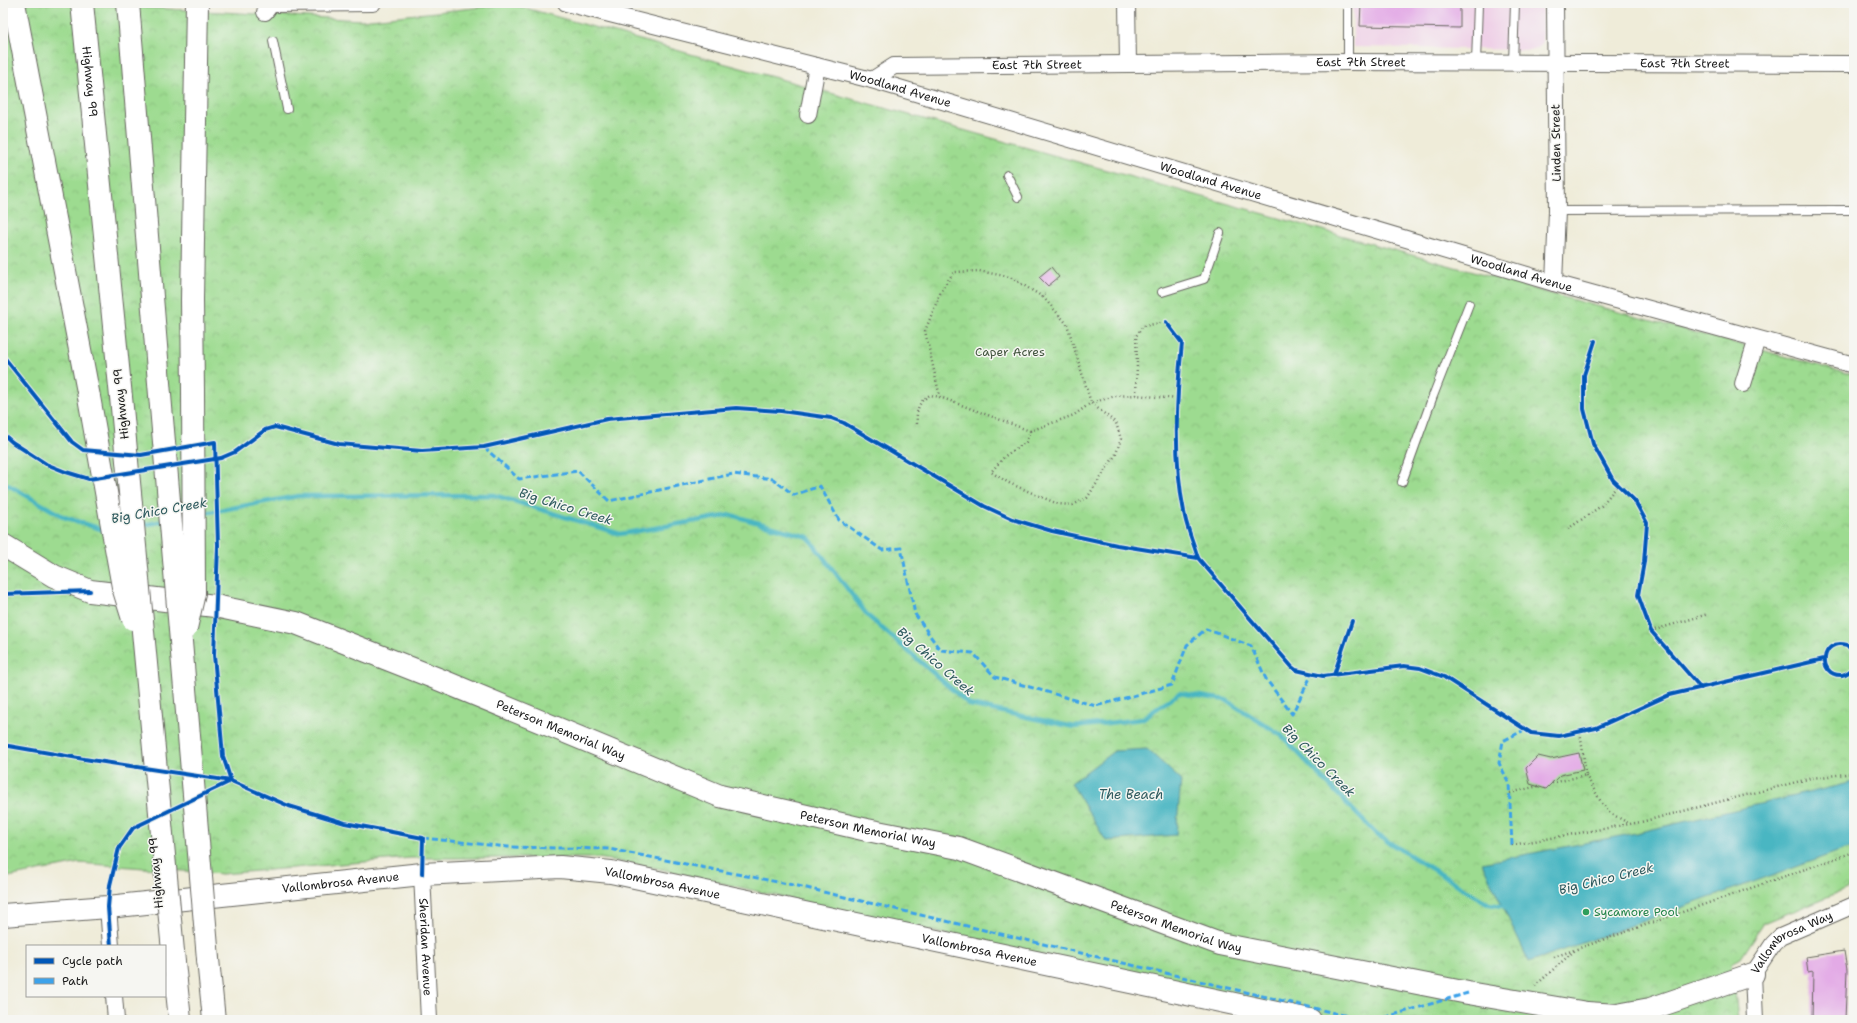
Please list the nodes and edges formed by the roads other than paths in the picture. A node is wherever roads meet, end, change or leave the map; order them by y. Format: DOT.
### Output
graph roads {
  1 [pos="14,3"];
  2 [pos="82,3"];
  3 [pos="128,3"];
  4 [pos="197,3"];
  5 [pos="373,3"];
  6 [pos="566,3"];
  7 [pos="1127,3"];
  8 [pos="1348,3"];
  9 [pos="1478,3"];
  10 [pos="1514,3"];
  11 [pos="1555,3"];
  12 [pos="265,12"];
  13 [pos="273,41"];
  14 [pos="1348,62"];
  15 [pos="1128,63"];
  16 [pos="1476,63"];
  17 [pos="1513,63"];
  18 [pos="1554,63"];
  19 [pos="1854,64"];
  20 [pos="817,66"];
  21 [pos="872,80"];
  22 [pos="287,109"];
  23 [pos="808,115"];
  24 [pos="1007,175"];
  25 [pos="1018,196"];
  26 [pos="1854,210"];
  27 [pos="1556,211"];
  28 [pos="1220,234"];
  29 [pos="1554,283"];
  30 [pos="1162,292"];
  31 [pos="1468,304"];
  32 [pos="1757,339"];
  33 [pos="1854,365"];
  34 [pos="1744,384"];
  35 [pos="1402,482"];
  36 [pos="3,545"];
  37 [pos="182,651"];
  38 [pos="146,662"];
  39 [pos="422,874"];
  40 [pos="1854,905"];
  41 [pos="108,907"];
  42 [pos="3,915"];
  43 [pos="111,945"];
  44 [pos="1753,974"];
  45 [pos="114,997"];
  46 [pos="116,1020"];
  47 [pos="180,1020"];
  48 [pos="214,1020"];
  49 [pos="429,1020"];
  50 [pos="1310,1020"];
  51 [pos="1755,1020"];
  1 -- 38 [label="main road, bridge"];
  2 -- 38 [label="main road, Highway 99, bridge"];
  3 -- 37 [label="main road, bridge"];
  4 -- 37 [label="main road, bridge"];
  5 -- 12 [label="street"];
  6 -- 20 [label="street, Woodland Avenue"];
  7 -- 15 [label="street"];
  8 -- 14 [label="lane"];
  9 -- 16 [label="lane"];
  10 -- 17 [label="lane"];
  11 -- 18 [label="street, Linden Street"];
  13 -- 22 [label="lane"];
  14 -- 15 [label="street, East 7th Street"];
  14 -- 16 [label="street, East 7th Street"];
  15 -- 21 [label="street, East 7th Street"];
  16 -- 17 [label="street, East 7th Street"];
  17 -- 18 [label="street, East 7th Street"];
  18 -- 19 [label="street, East 7th Street"];
  18 -- 27 [label="street, Linden Street"];
  20 -- 21 [label="street, Woodland Avenue"];
  20 -- 23 [label="street"];
  21 -- 29 [label="street, Woodland Avenue"];
  24 -- 25 [label="lane"];
  26 -- 27 [label="lane"];
  27 -- 29 [label="street, Linden Street"];
  28 -- 30 [label="lane"];
  29 -- 32 [label="street, Woodland Avenue"];
  31 -- 35 [label="lane"];
  32 -- 33 [label="street, Woodland Avenue"];
  32 -- 34 [label="street"];
  36 -- 44 [label="main road, Peterson Memorial Way"];
  37 -- 48 [label="main road, bridge"];
  38 -- 47 [label="main road, Highway 99, bridge"];
  39 -- 41 [label="main road, Vallombrosa Avenue"];
  39 -- 49 [label="street, Sheridan Avenue"];
  39 -- 50 [label="main road, Vallombrosa Avenue"];
  40 -- 44 [label="street, Vallombrosa Way"];
  41 -- 42 [label="main road, Vallombrosa Avenue"];
  41 -- 43 [label="street"];
  44 -- 51 [label="street, Vallombrosa Way"];
  45 -- 46 [label="street"];
}
